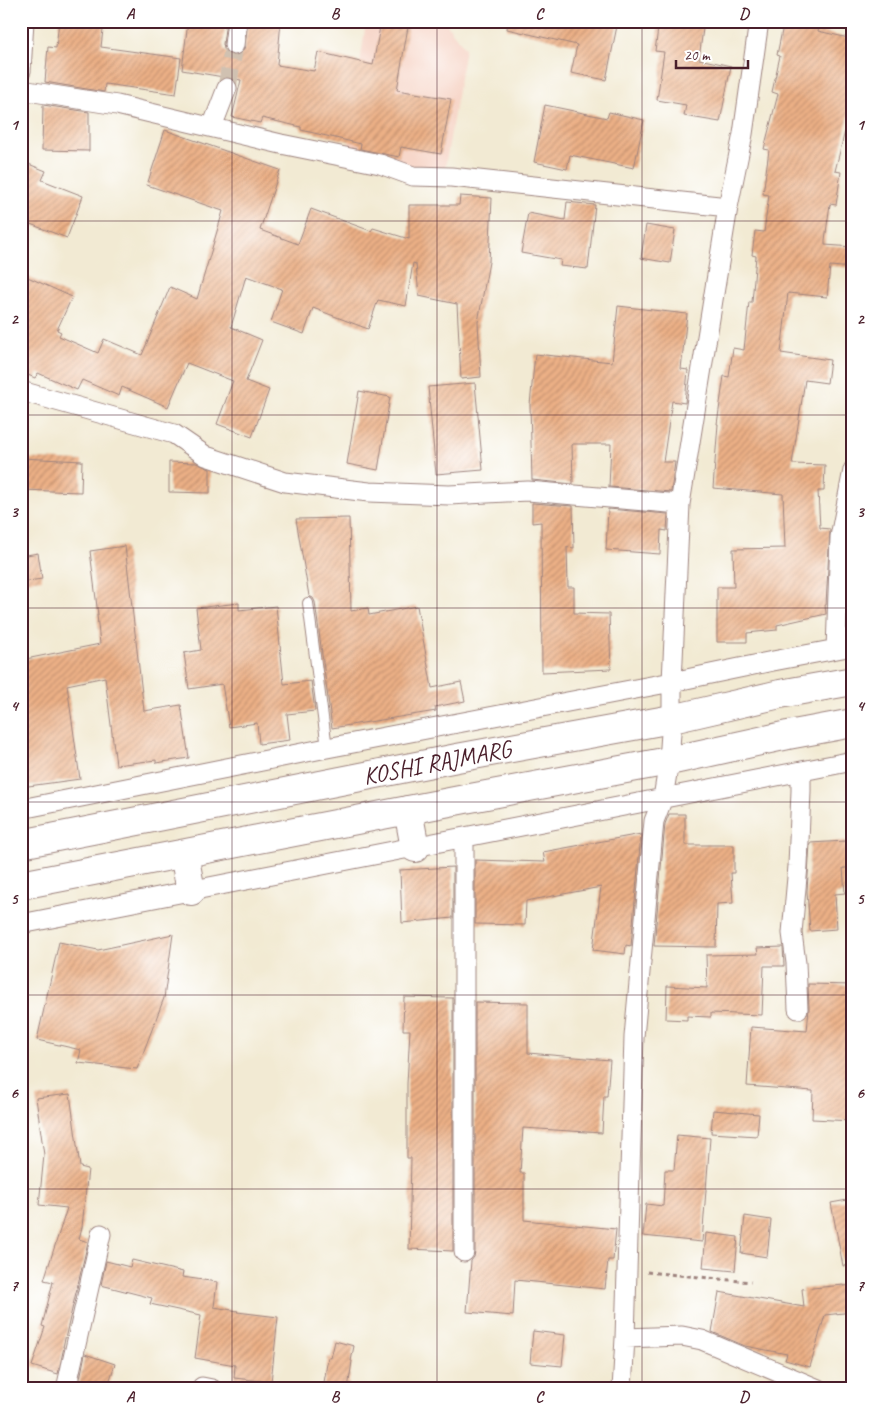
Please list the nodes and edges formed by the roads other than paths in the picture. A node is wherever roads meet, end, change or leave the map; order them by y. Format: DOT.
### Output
graph roads {
  1 [pos="24,21"];
  2 [pos="237,21"];
  3 [pos="759,21"];
  4 [pos="234,45"];
  5 [pos="21,71"];
  6 [pos="227,88"];
  7 [pos="21,90"];
  8 [pos="212,127"];
  9 [pos="728,207"];
  10 [pos="21,391"];
  11 [pos="853,470"];
  12 [pos="680,504"];
  13 [pos="308,603"];
  14 [pos="844,648"];
  15 [pos="853,681"];
  16 [pos="672,682"];
  17 [pos="672,719"];
  18 [pos="853,723"];
  19 [pos="327,748"];
  20 [pos="669,761"];
  21 [pos="853,761"];
  22 [pos="801,771"];
  23 [pos="663,798"];
  24 [pos="21,809"];
  25 [pos="408,810"];
  26 [pos="464,838"];
  27 [pos="21,844"];
  28 [pos="415,848"];
  29 [pos="184,854"];
  30 [pos="21,885"];
  31 [pos="191,891"];
  32 [pos="21,924"];
  33 [pos="798,1009"];
  34 [pos="101,1234"];
  35 [pos="464,1252"];
  36 [pos="625,1338"];
  37 [pos="66,1389"];
  38 [pos="201,1389"];
  39 [pos="212,1389"];
  40 [pos="622,1389"];
  41 [pos="818,1389"];
  1 -- 5 [label="street"];
  2 -- 4 [label="street"];
  3 -- 9 [label="street"];
  6 -- 8 [label="street"];
  7 -- 8 [label="street"];
  8 -- 9 [label="street"];
  9 -- 12 [label="street"];
  10 -- 12 [label="street"];
  11 -- 14 [label="street"];
  12 -- 16 [label="street"];
  13 -- 19 [label="lane"];
  14 -- 16 [label="street"];
  15 -- 17 [label="main road, KOSHI RAJMARG"];
  16 -- 17 [label="street"];
  16 -- 19 [label="street"];
  17 -- 20 [label="street"];
  17 -- 27 [label="main road, KOSHI RAJMARG"];
  18 -- 20 [label="main road, KOSHI RAJMARG"];
  19 -- 24 [label="street"];
  20 -- 23 [label="street"];
  20 -- 25 [label="main road, KOSHI RAJMARG"];
  21 -- 22 [label="street"];
  22 -- 23 [label="street"];
  22 -- 33 [label="street"];
  23 -- 26 [label="street"];
  23 -- 36 [label="street"];
  25 -- 28 [label="main road"];
  25 -- 29 [label="main road, KOSHI RAJMARG"];
  26 -- 28 [label="street"];
  26 -- 35 [label="street"];
  28 -- 31 [label="street"];
  29 -- 30 [label="main road, KOSHI RAJMARG"];
  29 -- 31 [label="main road"];
  31 -- 32 [label="street"];
  34 -- 37 [label="street"];
  36 -- 40 [label="street"];
  36 -- 41 [label="street"];
  38 -- 39 [label="street"];
}
